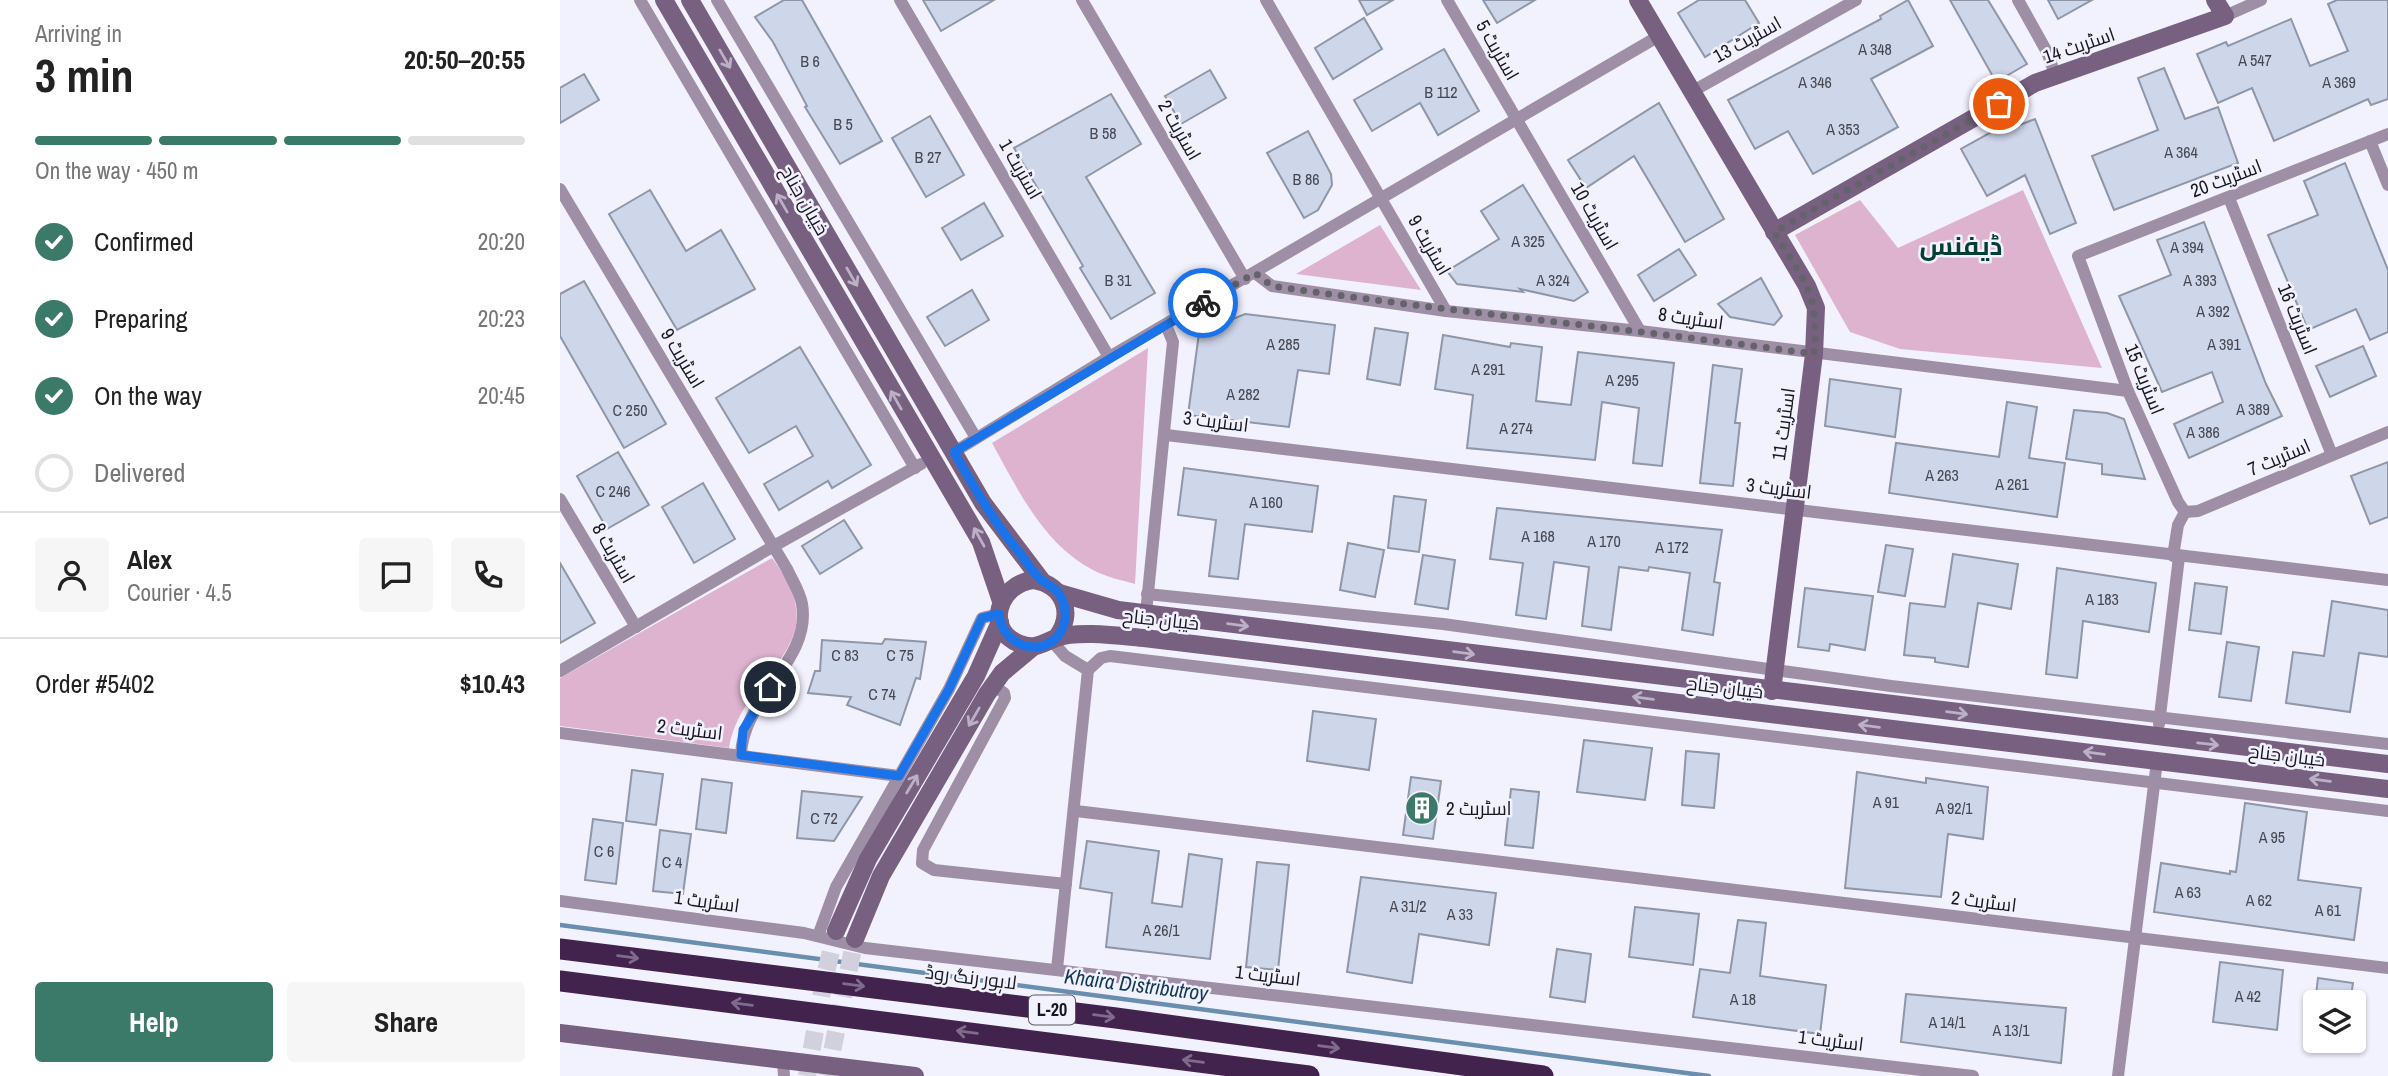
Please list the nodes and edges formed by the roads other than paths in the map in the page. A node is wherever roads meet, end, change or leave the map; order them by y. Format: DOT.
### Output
graph roads {
  1 [pos="640,0"];
  2 [pos="664,0"];
  3 [pos="690,0"];
  4 [pos="717,0"];
  5 [pos="900,0"];
  6 [pos="1082,0"];
  7 [pos="1266,0"];
  8 [pos="1447,0"];
  9 [pos="1638,0"];
  10 [pos="1856,0"];
  11 [pos="2018,0"];
  12 [pos="2261,0"];
  13 [pos="2220,8"];
  14 [pos="1659,36"];
  15 [pos="2055,74"];
  16 [pos="1693,91"];
  17 [pos="1517,120"];
  18 [pos="2388,134"];
  19 [pos="2370,141"];
  20 [pos="2388,185"];
  21 [pos="560,190"];
  22 [pos="1381,198"];
  23 [pos="2229,198"];
  24 [pos="1774,232"];
  25 [pos="2078,256"];
  26 [pos="1250,276"];
  27 [pos="1446,311"];
  28 [pos="1166,325"];
  29 [pos="1640,331"];
  30 [pos="1814,354"];
  31 [pos="1109,357"];
  32 [pos="2128,391"];
  33 [pos="2388,432"];
  34 [pos="1166,435"];
  35 [pos="976,438"];
  36 [pos="954,452"];
  37 [pos="2332,455"];
  38 [pos="923,463"];
  39 [pos="560,499"];
  40 [pos="1793,509"];
  41 [pos="2185,512"];
  42 [pos="772,547"];
  43 [pos="2176,557"];
  44 [pos="2388,580"];
  45 [pos="1042,581"];
  46 [pos="1059,593"];
  47 [pos="1147,594"];
  48 [pos="1000,612"];
  49 [pos="1146,613"];
  50 [pos="635,627"];
  51 [pos="1054,639"];
  52 [pos="1033,647"];
  53 [pos="1088,670"];
  54 [pos="1774,670"];
  55 [pos="560,671"];
  56 [pos="993,685"];
  57 [pos="1772,691"];
  58 [pos="2160,717"];
  59 [pos="560,733"];
  60 [pos="2157,738"];
  61 [pos="2388,744"];
  62 [pos="741,755"];
  63 [pos="2157,761"];
  64 [pos="2388,764"];
  65 [pos="899,776"];
  66 [pos="2154,782"];
  67 [pos="2388,789"];
  68 [pos="1076,811"];
  69 [pos="2388,811"];
  70 [pos="1066,884"];
  71 [pos="560,901"];
  72 [pos="836,931"];
  73 [pos="818,936"];
  74 [pos="855,939"];
  75 [pos="2135,939"];
  76 [pos="560,949"];
  77 [pos="2388,968"];
  78 [pos="1057,969"];
  79 [pos="560,981"];
  80 [pos="560,1034"];
  81 [pos="783,1069"];
  82 [pos="851,1072"];
  83 [pos="915,1076"];
  84 [pos="1310,1076"];
  85 [pos="1543,1076"];
  86 [pos="1973,1076"];
  87 [pos="2118,1076"];
  1 -- 38 [label="street"];
  38 -- 2 [label="main road, خیبان جناح, one-way"];
  3 -- 36 [label="main road, خیبان جناح, one-way"];
  4 -- 35 [label="street"];
  5 -- 31 [label="street, اسٹریٹ 1"];
  6 -- 26 [label="street, اسٹریٹ 2"];
  7 -- 22 [label="street"];
  8 -- 17 [label="street, اسٹریٹ 5"];
  9 -- 14 [label="main road, اسٹریٹ 11"];
  10 -- 16 [label="street, اسٹریٹ 13"];
  11 -- 15 [label="street"];
  12 -- 13 [label="street, اسٹریٹ 14"];
  13 -- 15 [label="main road, اسٹریٹ 14"];
  14 -- 16 [label="main road, اسٹریٹ 11"];
  14 -- 17 [label="street"];
  15 -- 24 [label="main road, اسٹریٹ 14"];
  16 -- 24 [label="main road, اسٹریٹ 11"];
  17 -- 22 [label="street"];
  17 -- 29 [label="street, اسٹریٹ 10"];
  18 -- 19 [label="street, اسٹریٹ 20"];
  19 -- 20 [label="street"];
  19 -- 23 [label="street, اسٹریٹ 20"];
  21 -- 42 [label="street, اسٹریٹ 9"];
  22 -- 26 [label="street"];
  22 -- 27 [label="street, اسٹریٹ 9"];
  23 -- 25 [label="street, اسٹریٹ 20"];
  23 -- 37 [label="street, اسٹریٹ 16"];
  24 -- 30 [label="main road, اسٹریٹ 11"];
  25 -- 32 [label="street, اسٹریٹ 15"];
  26 -- 27 [label="street, اسٹریٹ 8"];
  26 -- 28 [label="street"];
  27 -- 29 [label="street, اسٹریٹ 8"];
  28 -- 31 [label="street"];
  28 -- 34 [label="street"];
  29 -- 30 [label="street, اسٹریٹ 8"];
  30 -- 32 [label="street, اسٹریٹ 8"];
  30 -- 40 [label="main road, اسٹریٹ 11"];
  31 -- 35 [label="street"];
  32 -- 41 [label="street, اسٹریٹ 15"];
  33 -- 37 [label="street, اسٹریٹ 7"];
  34 -- 40 [label="street, اسٹریٹ 3"];
  34 -- 47 [label="street"];
  35 -- 36 [label="street"];
  36 -- 45 [label="main road, خیبان جناح"];
  37 -- 41 [label="street, اسٹریٹ 7"];
  38 -- 42 [label="street"];
  48 -- 38 [label="main road, خیبان جناح, one-way"];
  39 -- 50 [label="street, اسٹریٹ 8"];
  40 -- 43 [label="street, اسٹریٹ 3"];
  40 -- 54 [label="main road, اسٹریٹ 11"];
  41 -- 43 [label="street"];
  42 -- 50 [label="street"];
  42 -- 62 [label="street"];
  43 -- 44 [label="street, اسٹریٹ 3"];
  43 -- 58 [label="street"];
  45 -- 46 [label="main road"];
  45 -- 48 [label="main road"];
  46 -- 49 [label="main road, خیبان جناح"];
  46 -- 51 [label="main road"];
  47 -- 49 [label="street"];
  47 -- 54 [label="street"];
  48 -- 52 [label="main road"];
  48 -- 65 [label="street"];
  72 -- 48 [label="main road, one-way"];
  49 -- 57 [label="main road, خیبان جناح, one-way"];
  50 -- 55 [label="street"];
  51 -- 52 [label="main road"];
  51 -- 53 [label="street"];
  63 -- 51 [label="main road, خیبان جناح, one-way"];
  52 -- 56 [label="main road"];
  53 -- 66 [label="street"];
  53 -- 68 [label="street"];
  54 -- 57 [label="main road, اسٹریٹ 11"];
  54 -- 58 [label="street"];
  56 -- 70 [label="street"];
  56 -- 74 [label="main road, one-way"];
  57 -- 60 [label="main road, خیبان جناح, one-way"];
  58 -- 60 [label="street"];
  58 -- 61 [label="street"];
  59 -- 62 [label="street, اسٹریٹ 2"];
  60 -- 64 [label="main road, خیبان جناح, one-way"];
  62 -- 65 [label="street, اسٹریٹ 2"];
  63 -- 66 [label="street"];
  67 -- 63 [label="main road, خیبان جناح, one-way"];
  65 -- 73 [label="street"];
  66 -- 69 [label="street"];
  66 -- 75 [label="street"];
  68 -- 70 [label="street"];
  68 -- 75 [label="street, اسٹریٹ 2"];
  70 -- 78 [label="street"];
  71 -- 73 [label="street, اسٹریٹ 1"];
  73 -- 78 [label="street, اسٹریٹ 1"];
  75 -- 77 [label="street, اسٹریٹ 2"];
  75 -- 87 [label="street"];
  76 -- 85 [label="highway, لاہور رنگ روڈ / L-20, one-way"];
  78 -- 86 [label="street, اسٹریٹ 1"];
  84 -- 79 [label="highway, L-20, one-way"];
  80 -- 81 [label="main road"];
  81 -- 82 [label="main road"];
  82 -- 83 [label="main road"];
}
